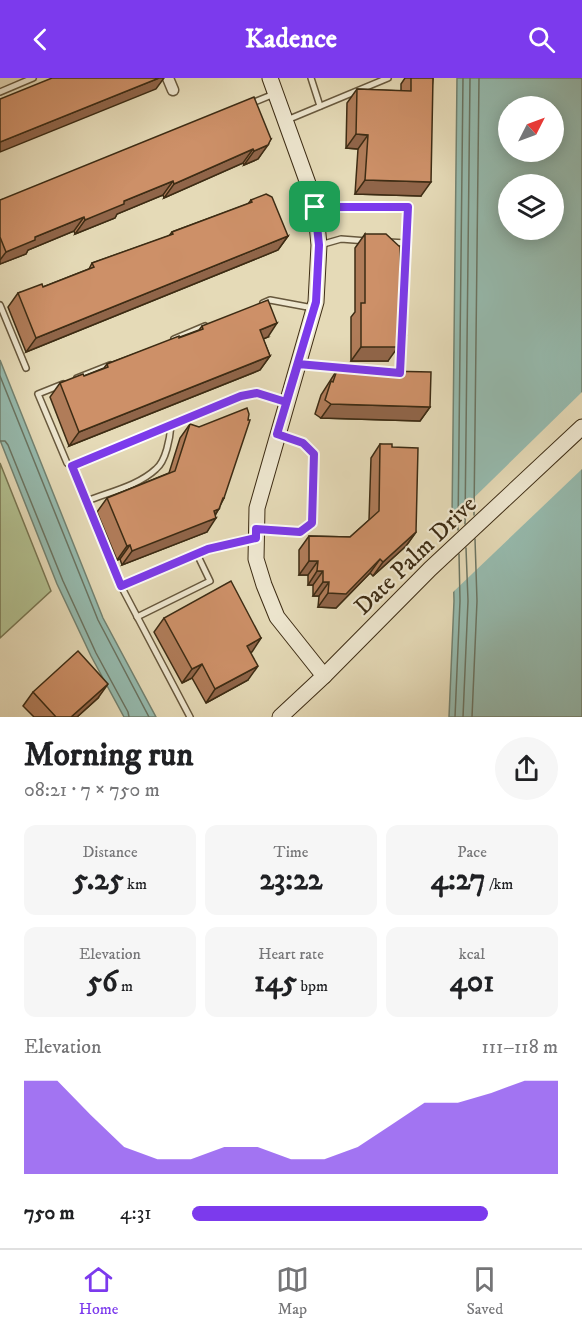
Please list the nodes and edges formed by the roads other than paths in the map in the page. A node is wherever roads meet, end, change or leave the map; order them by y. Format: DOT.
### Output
graph roads {
  1 [pos="33,78"];
  2 [pos="168,78"];
  3 [pos="270,78"];
  4 [pos="311,78"];
  5 [pos="388,78"];
  6 [pos="173,90"];
  7 [pos="0,92"];
  8 [pos="276,94"];
  9 [pos="320,106"];
  10 [pos="243,107"];
  11 [pos="285,120"];
  12 [pos="315,207"];
  13 [pos="374,242"];
  14 [pos="385,242"];
  15 [pos="407,243"];
  16 [pos="319,245"];
  17 [pos="259,304"];
  18 [pos="0,305"];
  19 [pos="314,308"];
  20 [pos="403,314"];
  21 [pos="216,322"];
  22 [pos="402,326"];
  23 [pos="162,344"];
  24 [pos="121,360"];
  25 [pos="298,364"];
  26 [pos="26,368"];
  27 [pos="286,402"];
  28 [pos="171,425"];
  29 [pos="582,427"];
  30 [pos="277,434"];
  31 [pos="72,466"];
  32 [pos="87,501"];
  33 [pos="256,533"];
  34 [pos="197,554"];
  35 [pos="121,586"];
  36 [pos="137,617"];
  37 [pos="324,676"];
  38 [pos="190,717"];
  39 [pos="280,717"];
  1 -- 7 [label="lane"];
  2 -- 6 [label="street"];
  3 -- 8 [label="main road"];
  4 -- 9 [label="lane"];
  5 -- 9 [label="lane"];
  8 -- 10 [label="lane"];
  8 -- 11 [label="main road"];
  9 -- 11 [label="lane"];
  11 -- 12 [label="main road"];
  12 -- 15 [label="lane"];
  12 -- 16 [label="main road"];
  13 -- 16 [label="lane"];
  14 -- 15 [label="lane"];
  15 -- 20 [label="lane"];
  16 -- 19 [label="main road"];
  17 -- 19 [label="lane"];
  18 -- 26 [label="lane"];
  19 -- 25 [label="main road"];
  21 -- 23 [label="lane"];
  22 -- 25 [label="lane"];
  24 -- 31 [label="lane"];
  25 -- 27 [label="main road"];
  27 -- 28 [label="lane"];
  27 -- 30 [label="main road"];
  28 -- 31 [label="lane"];
  28 -- 32 [label="lane"];
  29 -- 37 [label="main road, Date Palm Drive"];
  30 -- 33 [label="main road"];
  30 -- 33 [label="lane"];
  31 -- 32 [label="lane"];
  32 -- 35 [label="lane"];
  33 -- 34 [label="lane"];
  33 -- 37 [label="main road"];
  34 -- 35 [label="lane"];
  34 -- 36 [label="lane"];
  35 -- 36 [label="lane"];
  36 -- 38 [label="lane"];
  37 -- 39 [label="main road, Date Palm Drive"];
}
